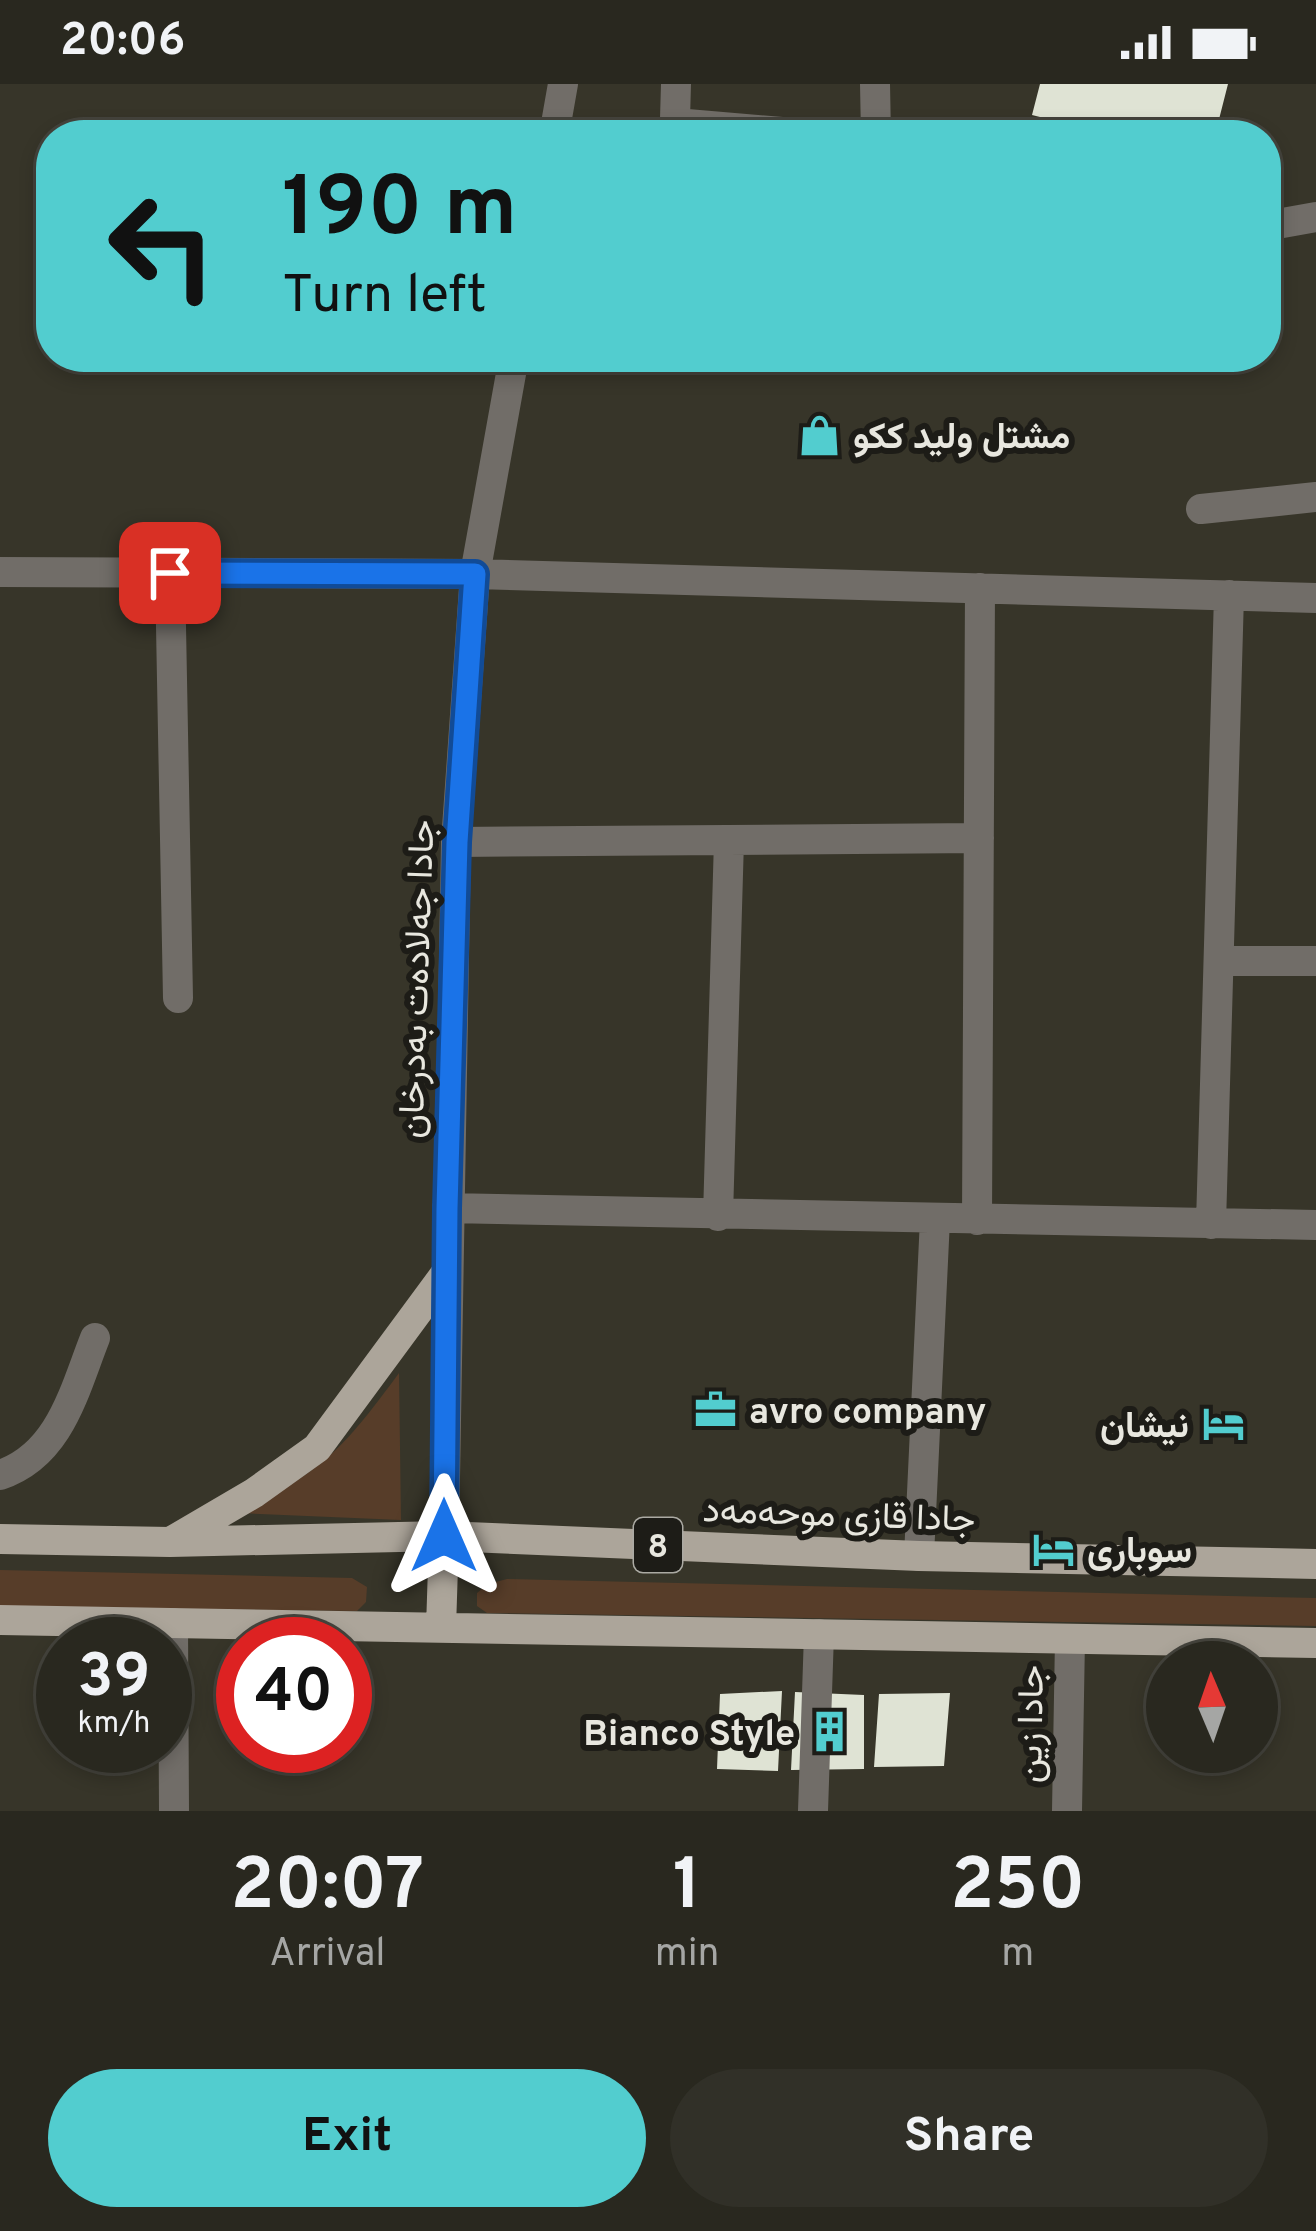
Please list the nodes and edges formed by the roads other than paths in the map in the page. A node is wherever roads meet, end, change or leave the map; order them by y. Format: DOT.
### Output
graph roads {
  1 [pos="563,84"];
  2 [pos="676,84"];
  3 [pos="875,84"];
  4 [pos="557,120"];
  5 [pos="677,120"];
  6 [pos="876,120"];
  7 [pos="1316,217"];
  8 [pos="1281,223"];
  9 [pos="511,372"];
  10 [pos="1316,497"];
  11 [pos="1201,509"];
  12 [pos="0,572"];
  13 [pos="170,573"];
  14 [pos="475,574"];
  15 [pos="980,588"];
  16 [pos="1229,596"];
  17 [pos="1316,598"];
  18 [pos="979,838"];
  19 [pos="729,841"];
  20 [pos="457,842"];
  21 [pos="1219,961"];
  22 [pos="1316,962"];
  23 [pos="178,998"];
  24 [pos="447,1208"];
  25 [pos="718,1216"];
  26 [pos="934,1220"];
  27 [pos="976,1220"];
  28 [pos="1211,1224"];
  29 [pos="1316,1225"];
  30 [pos="446,1273"];
  31 [pos="95,1338"];
  32 [pos="0,1475"];
  33 [pos="444,1536"];
  34 [pos="0,1539"];
  35 [pos="170,1542"];
  36 [pos="919,1556"];
  37 [pos="1316,1564"];
  38 [pos="0,1620"];
  39 [pos="36,1621"];
  40 [pos="192,1623"];
  41 [pos="441,1628"];
  42 [pos="819,1634"];
  43 [pos="1070,1639"];
  44 [pos="1316,1643"];
  45 [pos="174,1773"];
  46 [pos="174,1811"];
  47 [pos="814,1811"];
  48 [pos="1067,1811"];
  1 -- 4 [label="street"];
  2 -- 5 [label="street"];
  3 -- 6 [label="street"];
  7 -- 8 [label="street"];
  9 -- 14 [label="street, جادا جەلادەت بەدرخان"];
  10 -- 11 [label="street"];
  12 -- 13 [label="street"];
  13 -- 14 [label="street"];
  13 -- 23 [label="street"];
  14 -- 15 [label="street"];
  14 -- 20 [label="street, جادا جەلادەت بەدرخان"];
  15 -- 16 [label="street"];
  15 -- 18 [label="street"];
  16 -- 17 [label="street"];
  16 -- 21 [label="street"];
  18 -- 19 [label="street"];
  18 -- 27 [label="street"];
  19 -- 20 [label="street"];
  19 -- 25 [label="street"];
  20 -- 24 [label="street, جادا جەلادەت بەدرخان"];
  21 -- 22 [label="street"];
  21 -- 28 [label="street"];
  24 -- 25 [label="street"];
  24 -- 30 [label="street, جادا جەلادەت بەدرخان"];
  25 -- 26 [label="street"];
  26 -- 27 [label="street"];
  26 -- 36 [label="street"];
  27 -- 28 [label="street"];
  28 -- 29 [label="street"];
  30 -- 33 [label="street, جادا جەلادەت بەدرخان"];
  30 -- 35 [label="main road"];
  31 -- 32 [label="street"];
  33 -- 35 [label="main road, جادا قازی موحەمەد / 8"];
  33 -- 36 [label="main road, جادا قازی موحەمەد / 8"];
  33 -- 41 [label="main road"];
  34 -- 35 [label="main road, جادا قازی موحەمەد / 8"];
  36 -- 37 [label="main road, جادا قازی موحەمەد / 8"];
  38 -- 39 [label="main road"];
  40 -- 41 [label="main road"];
  41 -- 42 [label="main road"];
  42 -- 43 [label="main road"];
  42 -- 47 [label="street"];
  43 -- 44 [label="main road"];
  43 -- 48 [label="street, جادا زین"];
  45 -- 46 [label="street"];
}
